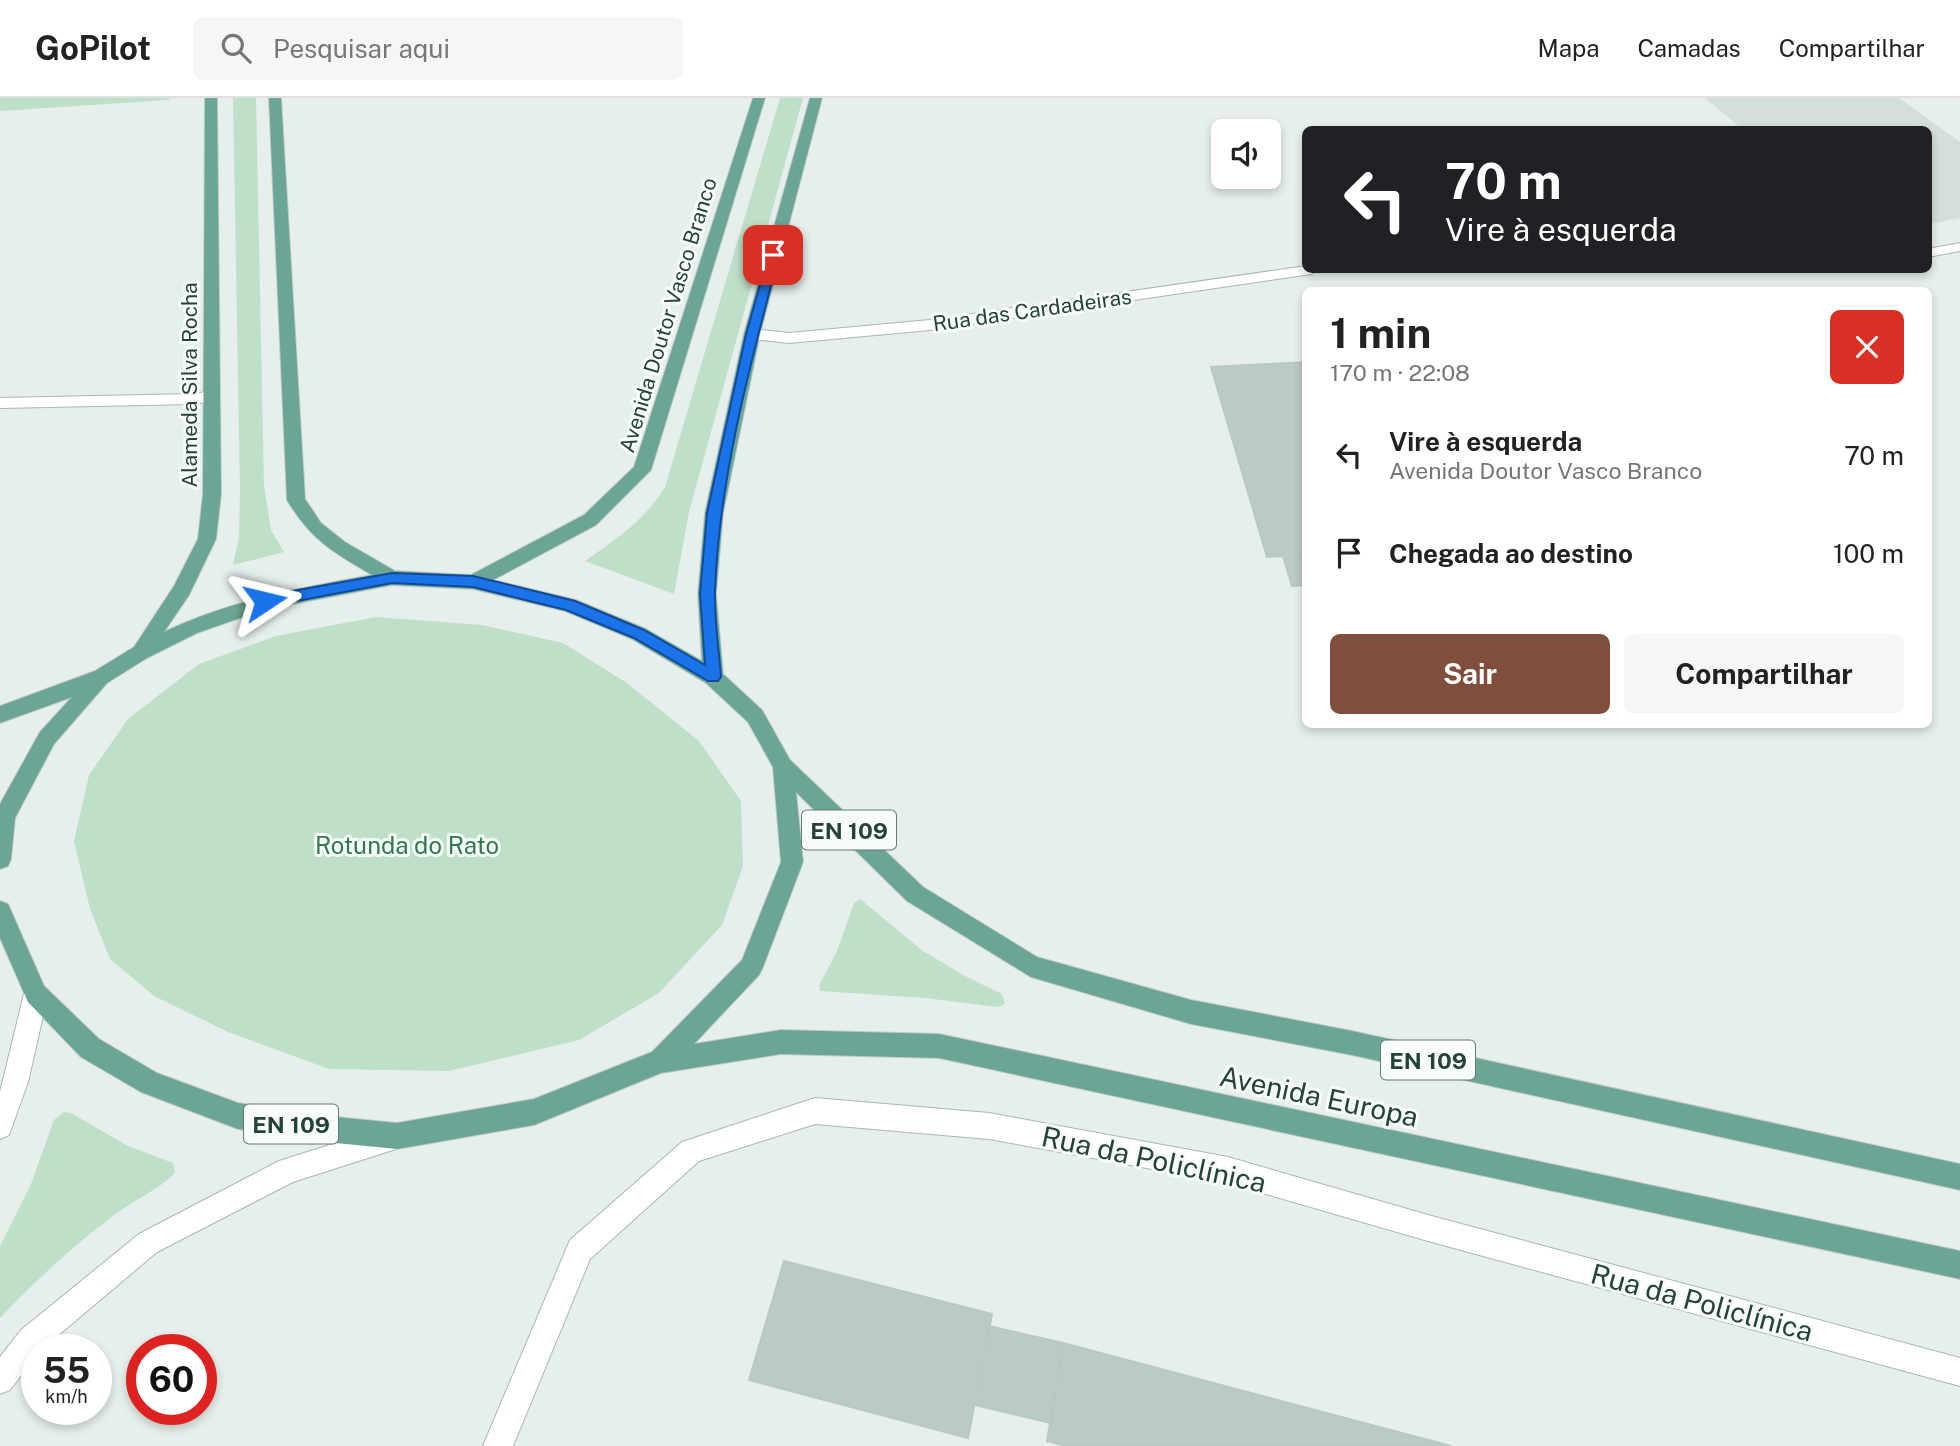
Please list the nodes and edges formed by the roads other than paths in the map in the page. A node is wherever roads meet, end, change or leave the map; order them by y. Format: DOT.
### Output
graph roads {
  1 [pos="211,98"];
  2 [pos="275,98"];
  3 [pos="759,98"];
  4 [pos="816,98"];
  5 [pos="1960,247"];
  6 [pos="1932,252"];
  7 [pos="1302,271"];
  8 [pos="752,334"];
  9 [pos="211,396"];
  10 [pos="0,403"];
  11 [pos="392,578"];
  12 [pos="473,582"];
  13 [pos="141,653"];
  14 [pos="102,677"];
  15 [pos="713,677"];
  16 [pos="0,715"];
  17 [pos="783,766"];
  18 [pos="0,859"];
  19 [pos="0,911"];
  20 [pos="36,994"];
  21 [pos="661,1061"];
  22 [pos="0,1126"];
  23 [pos="397,1136"];
  24 [pos="1960,1177"];
  25 [pos="1960,1265"];
  26 [pos="1960,1372"];
  27 [pos="0,1380"];
  28 [pos="498,1446"];
  1 -- 9 [label="main road, Alameda Silva Rocha"];
  2 -- 11 [label="main road"];
  3 -- 12 [label="main road, Avenida Doutor Vasco Branco"];
  4 -- 8 [label="main road"];
  5 -- 6 [label="street"];
  7 -- 8 [label="street, Rua das Cardadeiras"];
  8 -- 15 [label="main road"];
  9 -- 10 [label="street"];
  9 -- 13 [label="main road, Alameda Silva Rocha"];
  11 -- 12 [label="main road, Avenida Europa / EN 109"];
  11 -- 13 [label="main road, Avenida Europa / EN 109"];
  12 -- 15 [label="main road, Avenida Europa / EN 109"];
  13 -- 14 [label="main road, Avenida Europa / EN 109"];
  14 -- 16 [label="main road, Avenida Europa / EN 109"];
  14 -- 18 [label="main road, Avenida Europa / EN 109"];
  15 -- 17 [label="main road, Avenida Europa / EN 109"];
  17 -- 21 [label="main road, Avenida Europa / EN 109"];
  17 -- 24 [label="main road, EN 109"];
  19 -- 20 [label="main road, Avenida Europa / EN 109"];
  20 -- 22 [label="street"];
  20 -- 23 [label="main road, Avenida Europa / EN 109"];
  21 -- 23 [label="main road, Avenida Europa / EN 109"];
  21 -- 25 [label="main road, Avenida Europa / EN 109"];
  23 -- 27 [label="street"];
  26 -- 28 [label="street, Rua da Policlínica"];
}
